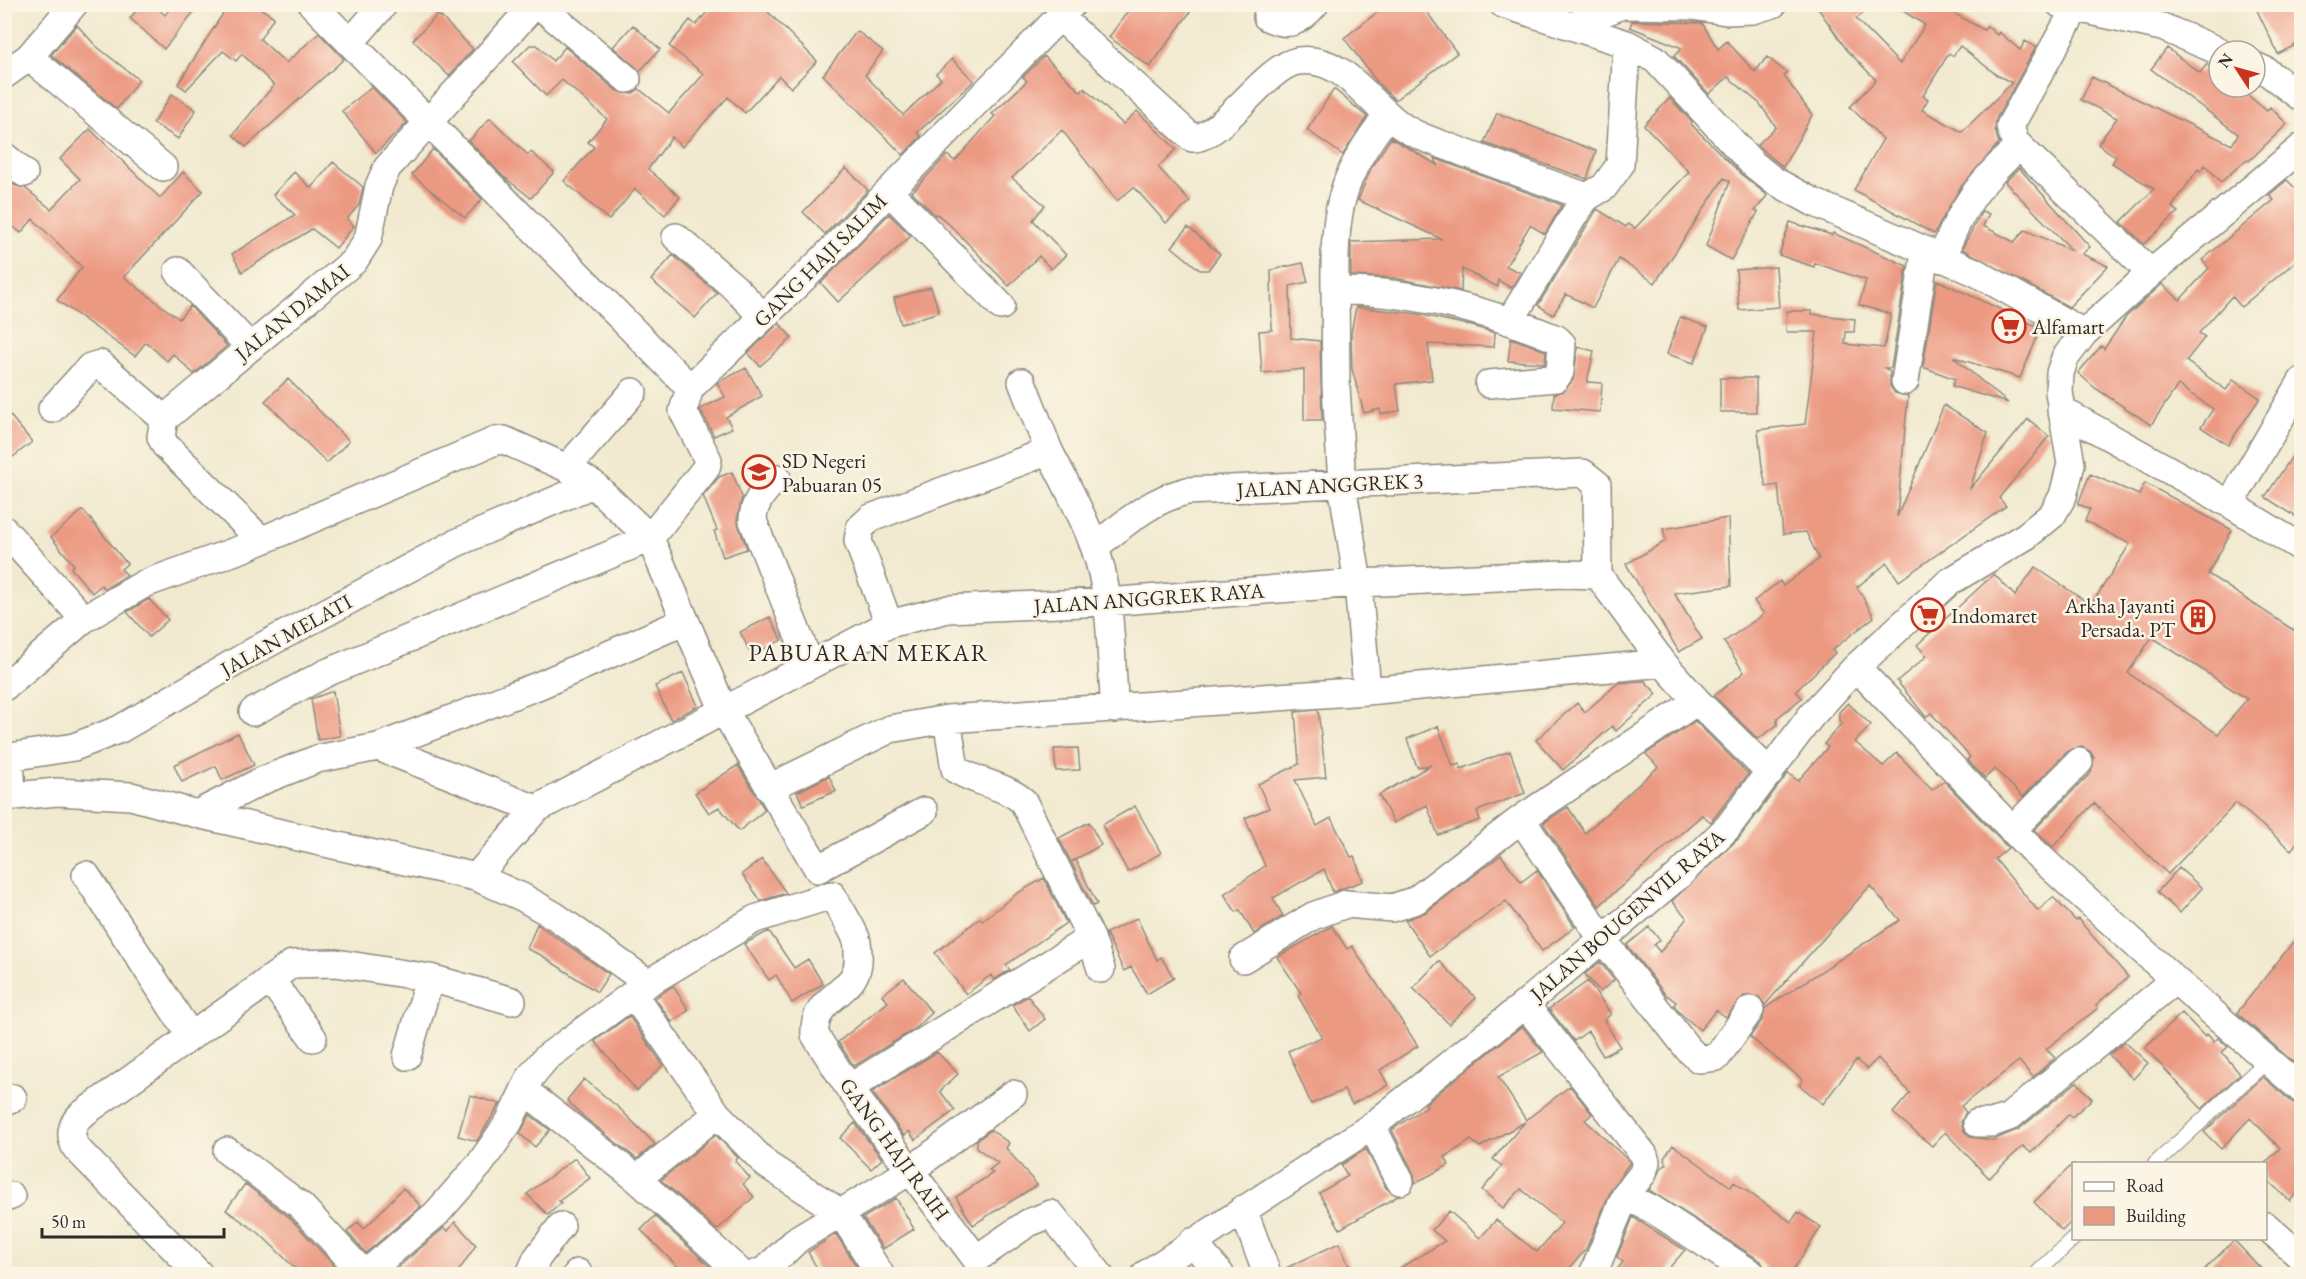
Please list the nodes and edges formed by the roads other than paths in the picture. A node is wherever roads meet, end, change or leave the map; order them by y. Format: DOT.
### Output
graph roads {
  1 [pos="74,4"];
  2 [pos="312,4"];
  3 [pos="384,4"];
  4 [pos="537,4"];
  5 [pos="1315,4"];
  6 [pos="1503,4"];
  7 [pos="1773,4"];
  8 [pos="2067,7"];
  9 [pos="1066,11"];
  10 [pos="1267,17"];
  11 [pos="1574,26"];
  12 [pos="350,43"];
  13 [pos="1627,44"];
  14 [pos="2207,46"];
  15 [pos="29,57"];
  16 [pos="2267,71"];
  17 [pos="4,75"];
  18 [pos="627,79"];
  19 [pos="2301,98"];
  20 [pos="1388,116"];
  21 [pos="431,122"];
  22 [pos="2019,146"];
  23 [pos="2301,147"];
  24 [pos="163,167"];
  25 [pos="890,191"];
  26 [pos="1587,197"];
  27 [pos="676,237"];
  28 [pos="1934,256"];
  29 [pos="178,272"];
  30 [pos="2151,273"];
  31 [pos="1335,291"];
  32 [pos="1001,306"];
  33 [pos="764,317"];
  34 [pos="1510,321"];
  35 [pos="2084,333"];
  36 [pos="249,346"];
  37 [pos="1905,381"];
  38 [pos="2301,381"];
  39 [pos="1022,382"];
  40 [pos="1489,384"];
  41 [pos="690,388"];
  42 [pos="633,392"];
  43 [pos="52,409"];
  44 [pos="2061,410"];
  45 [pos="164,419"];
  46 [pos="1048,451"];
  47 [pos="567,468"];
  48 [pos="777,478"];
  49 [pos="594,484"];
  50 [pos="1342,484"];
  51 [pos="2230,504"];
  52 [pos="4,530"];
  53 [pos="650,538"];
  54 [pos="261,540"];
  55 [pos="1095,547"];
  56 [pos="2301,548"];
  57 [pos="1598,575"];
  58 [pos="1358,583"];
  59 [pos="1106,602"];
  60 [pos="84,619"];
  61 [pos="686,621"];
  62 [pos="889,624"];
  63 [pos="1663,663"];
  64 [pos="810,665"];
  65 [pos="1856,667"];
  66 [pos="4,687"];
  67 [pos="1367,691"];
  68 [pos="1697,701"];
  69 [pos="723,709"];
  70 [pos="1115,709"];
  71 [pos="253,712"];
  72 [pos="947,719"];
  73 [pos="378,747"];
  74 [pos="7,754"];
  75 [pos="2079,762"];
  76 [pos="1770,773"];
  77 [pos="769,788"];
  78 [pos="8,795"];
  79 [pos="536,808"];
  80 [pos="924,811"];
  81 [pos="197,814"];
  82 [pos="1521,819"];
  83 [pos="2012,830"];
  84 [pos="86,875"];
  85 [pos="476,877"];
  86 [pos="1601,937"];
  87 [pos="1091,938"];
  88 [pos="1243,959"];
  89 [pos="1101,969"];
  90 [pos="430,978"];
  91 [pos="270,979"];
  92 [pos="2175,980"];
  93 [pos="641,989"];
  94 [pos="512,1001"];
  95 [pos="1525,1004"];
  96 [pos="1750,1010"];
  97 [pos="190,1035"];
  98 [pos="313,1038"];
  99 [pos="407,1056"];
  100 [pos="2268,1060"];
  101 [pos="849,1088"];
  102 [pos="524,1090"];
  103 [pos="2301,1090"];
  104 [pos="1013,1094"];
  105 [pos="717,1114"];
  106 [pos="1977,1123"];
  107 [pos="1372,1126"];
  108 [pos="227,1151"];
  109 [pos="2157,1162"];
  110 [pos="910,1171"];
  111 [pos="637,1179"];
  112 [pos="1400,1181"];
  113 [pos="1625,1196"];
  114 [pos="1244,1209"];
  115 [pos="841,1213"];
  116 [pos="561,1226"];
  117 [pos="2267,1228"];
  118 [pos="2073,1240"];
  119 [pos="1192,1242"];
  120 [pos="2301,1258"];
  121 [pos="757,1273"];
  122 [pos="2036,1274"];
  123 [pos="199,1275"];
  124 [pos="365,1275"];
  125 [pos="530,1275"];
  126 [pos="880,1275"];
  127 [pos="1100,1275"];
  128 [pos="1146,1275"];
  129 [pos="1220,1275"];
  130 [pos="1267,1275"];
  131 [pos="1593,1275"];
  132 [pos="1752,1275"];
  1 -- 15 [label="street"];
  2 -- 12 [label="street"];
  3 -- 12 [label="street"];
  4 -- 18 [label="street"];
  4 -- 21 [label="street, JALAN DAMAI"];
  5 -- 10 [label="street"];
  6 -- 11 [label="street"];
  7 -- 11 [label="street"];
  8 -- 14 [label="street"];
  8 -- 22 [label="street"];
  9 -- 20 [label="street"];
  9 -- 25 [label="street, GANG HAJI SALIM"];
  11 -- 13 [label="street"];
  12 -- 21 [label="street"];
  13 -- 26 [label="street"];
  13 -- 28 [label="street"];
  15 -- 17 [label="street"];
  15 -- 24 [label="street"];
  16 -- 19 [label="street"];
  20 -- 26 [label="street"];
  20 -- 31 [label="street"];
  21 -- 36 [label="street, JALAN DAMAI"];
  21 -- 41 [label="street"];
  22 -- 28 [label="street"];
  22 -- 30 [label="street"];
  23 -- 30 [label="street, JALAN BOUGENVIL RAYA"];
  25 -- 32 [label="street"];
  25 -- 33 [label="street, GANG HAJI SALIM"];
  26 -- 34 [label="street"];
  27 -- 33 [label="street"];
  28 -- 35 [label="street"];
  28 -- 37 [label="street"];
  29 -- 36 [label="street"];
  30 -- 35 [label="street, JALAN BOUGENVIL RAYA"];
  31 -- 34 [label="street"];
  31 -- 50 [label="street"];
  33 -- 41 [label="street, GANG HAJI SALIM"];
  34 -- 40 [label="street"];
  35 -- 44 [label="street, JALAN BOUGENVIL RAYA"];
  36 -- 45 [label="street, JALAN DAMAI"];
  38 -- 51 [label="street"];
  39 -- 46 [label="street"];
  41 -- 53 [label="street"];
  42 -- 47 [label="street"];
  43 -- 45 [label="street"];
  44 -- 51 [label="street"];
  44 -- 65 [label="street, JALAN BOUGENVIL RAYA"];
  45 -- 54 [label="street"];
  46 -- 55 [label="street"];
  46 -- 62 [label="street"];
  47 -- 49 [label="street"];
  47 -- 54 [label="street"];
  48 -- 64 [label="street"];
  49 -- 53 [label="street"];
  49 -- 74 [label="street, JALAN MELATI"];
  50 -- 55 [label="street, JALAN ANGGREK 3"];
  50 -- 57 [label="street, JALAN ANGGREK 3"];
  50 -- 58 [label="street"];
  51 -- 56 [label="street"];
  52 -- 60 [label="street"];
  53 -- 61 [label="street"];
  53 -- 71 [label="street"];
  54 -- 60 [label="street"];
  55 -- 59 [label="street"];
  57 -- 58 [label="street, JALAN ANGGREK RAYA"];
  57 -- 63 [label="street"];
  58 -- 59 [label="street, JALAN ANGGREK RAYA"];
  58 -- 67 [label="street"];
  59 -- 62 [label="street, JALAN ANGGREK RAYA"];
  59 -- 70 [label="street"];
  60 -- 66 [label="street"];
  61 -- 69 [label="street"];
  61 -- 73 [label="street"];
  62 -- 64 [label="street, JALAN ANGGREK RAYA"];
  63 -- 67 [label="street"];
  63 -- 68 [label="street"];
  64 -- 69 [label="street, JALAN ANGGREK RAYA"];
  65 -- 76 [label="street, JALAN BOUGENVIL RAYA"];
  65 -- 83 [label="street"];
  67 -- 70 [label="street"];
  68 -- 76 [label="street"];
  68 -- 82 [label="street"];
  69 -- 77 [label="street"];
  69 -- 79 [label="street, JALAN ANGGREK RAYA"];
  70 -- 72 [label="street"];
  72 -- 77 [label="street"];
  72 -- 87 [label="street"];
  73 -- 79 [label="street"];
  73 -- 81 [label="street"];
  74 -- 78 [label="street, JALAN MELATI"];
  75 -- 83 [label="street"];
  76 -- 86 [label="street, JALAN BOUGENVIL RAYA"];
  77 -- 80 [label="street"];
  78 -- 81 [label="street"];
  79 -- 85 [label="street"];
  81 -- 85 [label="street"];
  82 -- 86 [label="street"];
  82 -- 88 [label="street"];
  83 -- 92 [label="street"];
  84 -- 97 [label="street"];
  85 -- 93 [label="street"];
  86 -- 95 [label="street, JALAN BOUGENVIL RAYA"];
  86 -- 96 [label="street"];
  87 -- 89 [label="street"];
  87 -- 101 [label="street"];
  90 -- 91 [label="street"];
  90 -- 94 [label="street"];
  90 -- 99 [label="street"];
  91 -- 97 [label="street"];
  91 -- 98 [label="street"];
  92 -- 100 [label="street"];
  92 -- 106 [label="street"];
  93 -- 101 [label="street, GANG HAJI RAIH"];
  93 -- 102 [label="street"];
  93 -- 105 [label="street"];
  95 -- 107 [label="street, JALAN BOUGENVIL RAYA"];
  95 -- 113 [label="street"];
  97 -- 123 [label="street"];
  100 -- 103 [label="street"];
  100 -- 109 [label="lane"];
  101 -- 110 [label="street, GANG HAJI RAIH"];
  102 -- 111 [label="street"];
  102 -- 124 [label="street"];
  104 -- 110 [label="street"];
  105 -- 111 [label="street"];
  105 -- 115 [label="street"];
  107 -- 112 [label="street"];
  107 -- 114 [label="street, JALAN BOUGENVIL RAYA"];
  108 -- 124 [label="street"];
  110 -- 115 [label="street"];
  110 -- 127 [label="street, GANG HAJI RAIH"];
  111 -- 121 [label="street"];
  113 -- 131 [label="street"];
  113 -- 132 [label="street"];
  114 -- 119 [label="street, JALAN BOUGENVIL RAYA"];
  114 -- 130 [label="street"];
  115 -- 121 [label="street"];
  115 -- 126 [label="street"];
  116 -- 125 [label="street"];
  117 -- 120 [label="street"];
  118 -- 122 [label="lane"];
  119 -- 128 [label="street, JALAN BOUGENVIL RAYA"];
  119 -- 129 [label="street"];
}
